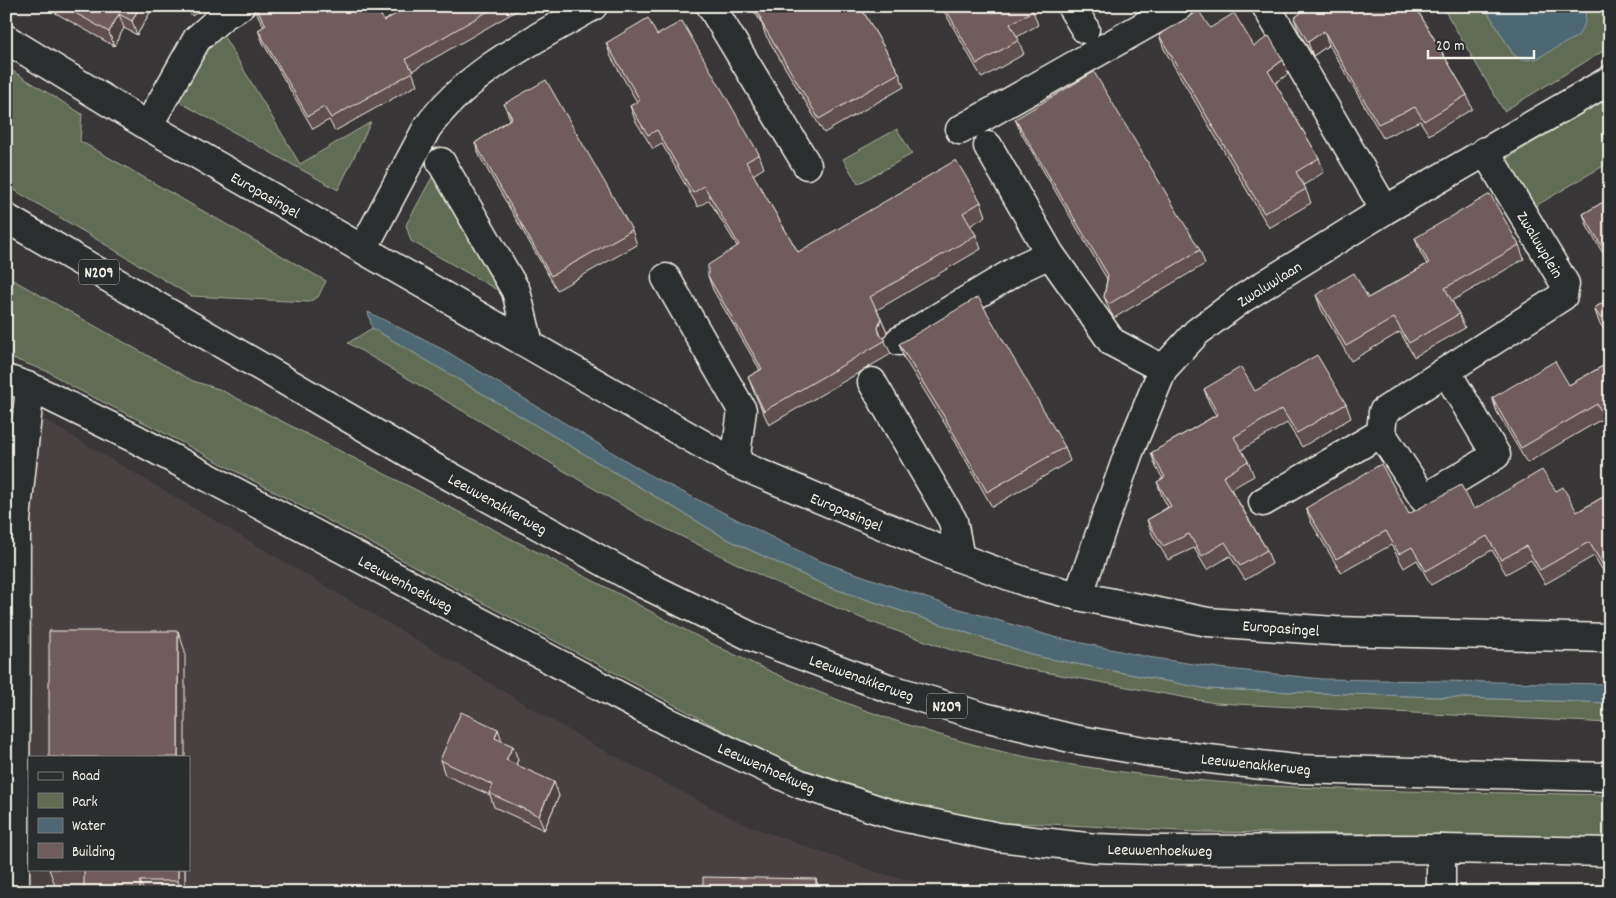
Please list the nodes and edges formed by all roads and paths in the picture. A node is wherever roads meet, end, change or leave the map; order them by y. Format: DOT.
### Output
graph roads {
  1 [pos="240,6"];
  2 [pos="593,6"];
  3 [pos="711,6"];
  4 [pos="1071,6"];
  5 [pos="1179,6"];
  6 [pos="1266,6"];
  7 [pos="1085,29"];
  8 [pos="6,39"];
  9 [pos="1610,80"];
  10 [pos="148,126"];
  11 [pos="960,130"];
  12 [pos="988,146"];
  13 [pos="1485,150"];
  14 [pos="441,162"];
  15 [pos="807,165"];
  16 [pos="1385,210"];
  17 [pos="6,218"];
  18 [pos="363,249"];
  19 [pos="1050,254"];
  20 [pos="666,278"];
  21 [pos="899,341"];
  22 [pos="529,344"];
  23 [pos="1163,369"];
  24 [pos="1446,371"];
  25 [pos="872,382"];
  26 [pos="18,383"];
  27 [pos="1381,433"];
  28 [pos="735,463"];
  29 [pos="1263,502"];
  30 [pos="960,558"];
  31 [pos="1078,596"];
  32 [pos="1610,638"];
  33 [pos="1610,776"];
  34 [pos="1441,849"];
  35 [pos="1610,852"];
  36 [pos="15,892"];
  37 [pos="1441,892"];
  1 -- 10 [label="street"];
  2 -- 18 [label="street"];
  3 -- 15 [label="street"];
  4 -- 7 [label="street"];
  5 -- 11 [label="street"];
  6 -- 16 [label="street"];
  8 -- 10 [label="street, Europasingel"];
  9 -- 13 [label="street, Zwaluwlaan"];
  10 -- 18 [label="street, Europasingel"];
  12 -- 19 [label="street"];
  13 -- 16 [label="street, Zwaluwlaan"];
  13 -- 24 [label="street, Zwaluwplein"];
  14 -- 22 [label="street"];
  16 -- 23 [label="street, Zwaluwlaan"];
  17 -- 33 [label="street, Leeuwenakkerweg / N209"];
  18 -- 22 [label="street, Europasingel"];
  19 -- 21 [label="street"];
  19 -- 23 [label="street"];
  20 -- 28 [label="street"];
  22 -- 28 [label="street, Europasingel"];
  23 -- 31 [label="street, Zwaluwlaan"];
  24 -- 27 [label="street, Zwaluwplein"];
  24 -- 27 [label="street"];
  25 -- 30 [label="street"];
  26 -- 34 [label="street, Leeuwenhoekweg"];
  26 -- 36 [label="street"];
  27 -- 29 [label="street"];
  28 -- 30 [label="street, Europasingel"];
  30 -- 31 [label="street, Europasingel"];
  31 -- 32 [label="street, Europasingel"];
  34 -- 35 [label="street, Leeuwenhoekweg"];
  34 -- 37 [label="street"];
}
